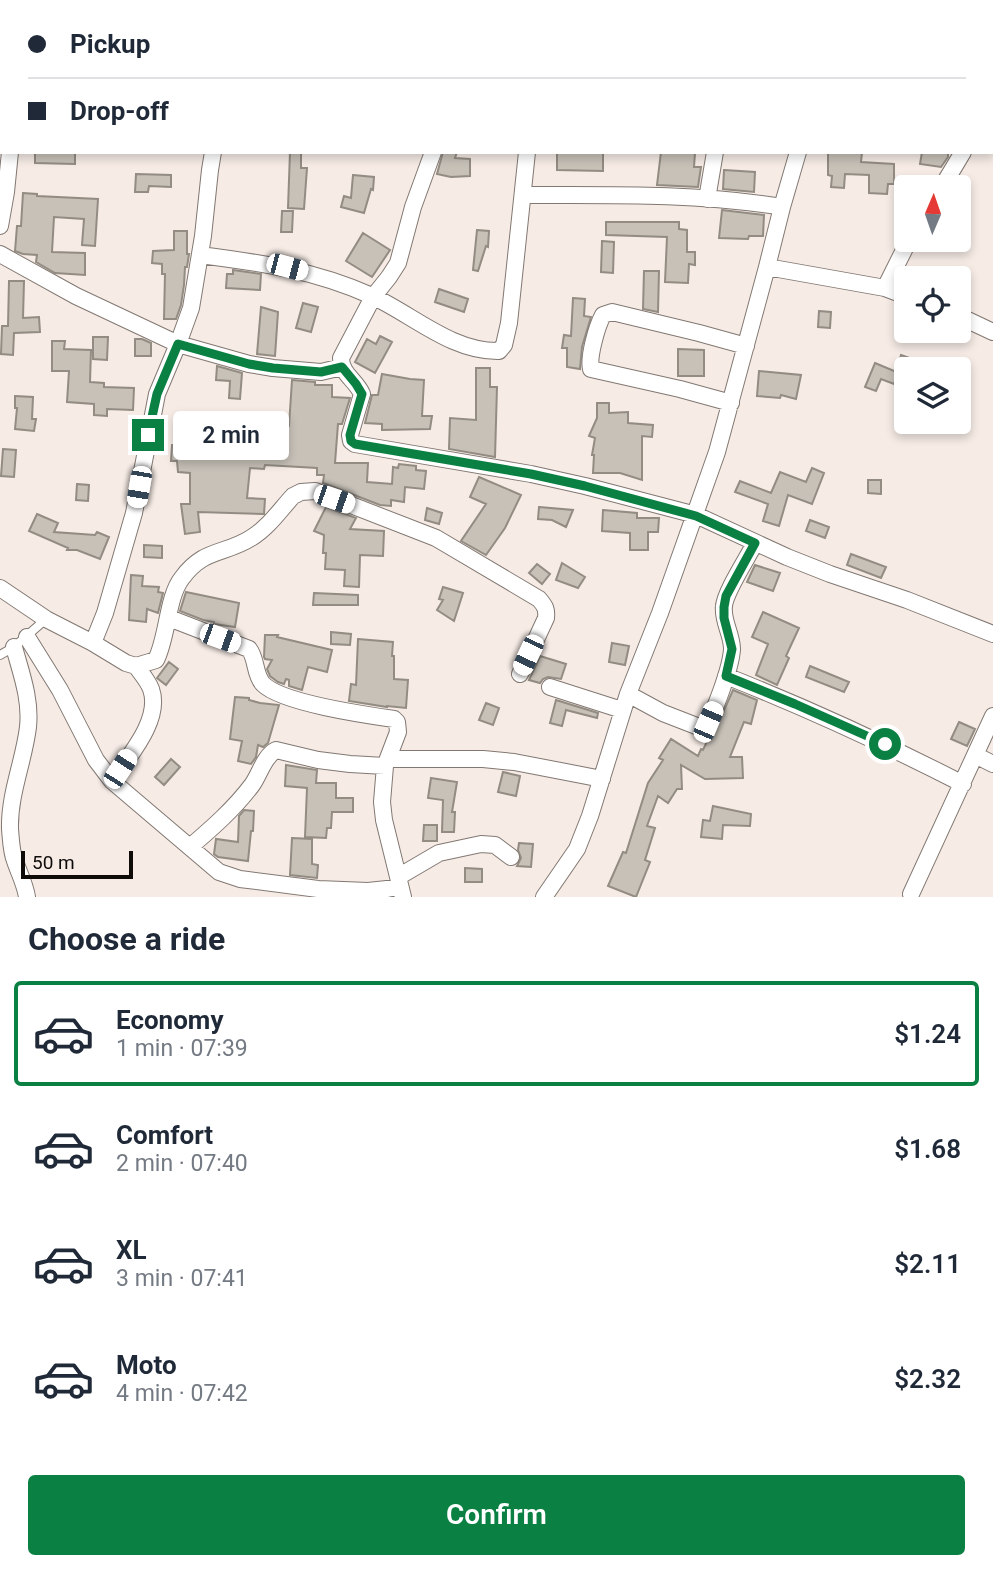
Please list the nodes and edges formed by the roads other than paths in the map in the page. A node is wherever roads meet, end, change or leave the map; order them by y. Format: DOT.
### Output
graph roads {
  1 [pos="9,154"];
  2 [pos="213,154"];
  3 [pos="432,154"];
  4 [pos="527,154"];
  5 [pos="715,154"];
  6 [pos="797,154"];
  7 [pos="962,154"];
  8 [pos="949,175"];
  9 [pos="523,195"];
  10 [pos="707,199"];
  11 [pos="782,207"];
  12 [pos="0,226"];
  13 [pos="903,252"];
  14 [pos="0,254"];
  15 [pos="200,255"];
  16 [pos="768,267"];
  17 [pos="884,288"];
  18 [pos="894,292"];
  19 [pos="373,297"];
  20 [pos="971,322"];
  21 [pos="993,332"];
  22 [pos="178,344"];
  23 [pos="746,346"];
  24 [pos="342,367"];
  25 [pos="731,403"];
  26 [pos="696,516"];
  27 [pos="755,543"];
  28 [pos="0,589"];
  29 [pos="169,618"];
  30 [pos="46,619"];
  31 [pos="993,634"];
  32 [pos="21,642"];
  33 [pos="93,643"];
  34 [pos="0,655"];
  35 [pos="136,666"];
  36 [pos="520,674"];
  37 [pos="726,676"];
  38 [pos="550,687"];
  39 [pos="628,694"];
  40 [pos="622,710"];
  41 [pos="993,716"];
  42 [pos="975,755"];
  43 [pos="386,762"];
  44 [pos="993,764"];
  45 [pos="602,779"];
  46 [pos="112,782"];
  47 [pos="962,784"];
  48 [pos="190,847"];
  49 [pos="511,857"];
  50 [pos="400,887"];
  51 [pos="29,894"];
  52 [pos="911,894"];
  53 [pos="544,897"];
  1 -- 12 [label="street"];
  2 -- 15 [label="street"];
  3 -- 19 [label="street"];
  4 -- 9 [label="street"];
  5 -- 10 [label="street"];
  6 -- 11 [label="street"];
  7 -- 8 [label="street"];
  9 -- 10 [label="street"];
  9 -- 19 [label="street"];
  10 -- 11 [label="street"];
  11 -- 16 [label="street"];
  13 -- 17 [label="street"];
  14 -- 22 [label="street"];
  15 -- 19 [label="street"];
  15 -- 22 [label="street"];
  16 -- 17 [label="street"];
  16 -- 23 [label="street"];
  17 -- 18 [label="street"];
  19 -- 24 [label="street"];
  20 -- 21 [label="street"];
  22 -- 24 [label="street"];
  22 -- 33 [label="street"];
  23 -- 25 [label="street"];
  23 -- 25 [label="street"];
  24 -- 26 [label="street"];
  25 -- 26 [label="street"];
  26 -- 27 [label="street"];
  26 -- 39 [label="street"];
  27 -- 31 [label="street"];
  27 -- 37 [label="street"];
  28 -- 30 [label="street"];
  29 -- 35 [label="street"];
  29 -- 36 [label="street"];
  29 -- 43 [label="street"];
  30 -- 32 [label="lane"];
  30 -- 33 [label="street"];
  32 -- 34 [label="lane"];
  32 -- 46 [label="street"];
  32 -- 51 [label="street"];
  33 -- 35 [label="street"];
  35 -- 46 [label="street"];
  37 -- 39 [label="street"];
  37 -- 47 [label="street"];
  38 -- 40 [label="street"];
  39 -- 40 [label="street"];
  40 -- 45 [label="street"];
  41 -- 42 [label="street"];
  42 -- 44 [label="street"];
  42 -- 47 [label="street"];
  43 -- 45 [label="street"];
  43 -- 48 [label="street"];
  43 -- 50 [label="street"];
  45 -- 53 [label="street"];
  46 -- 48 [label="street"];
  47 -- 52 [label="street"];
  48 -- 50 [label="street"];
  49 -- 50 [label="street"];
}
